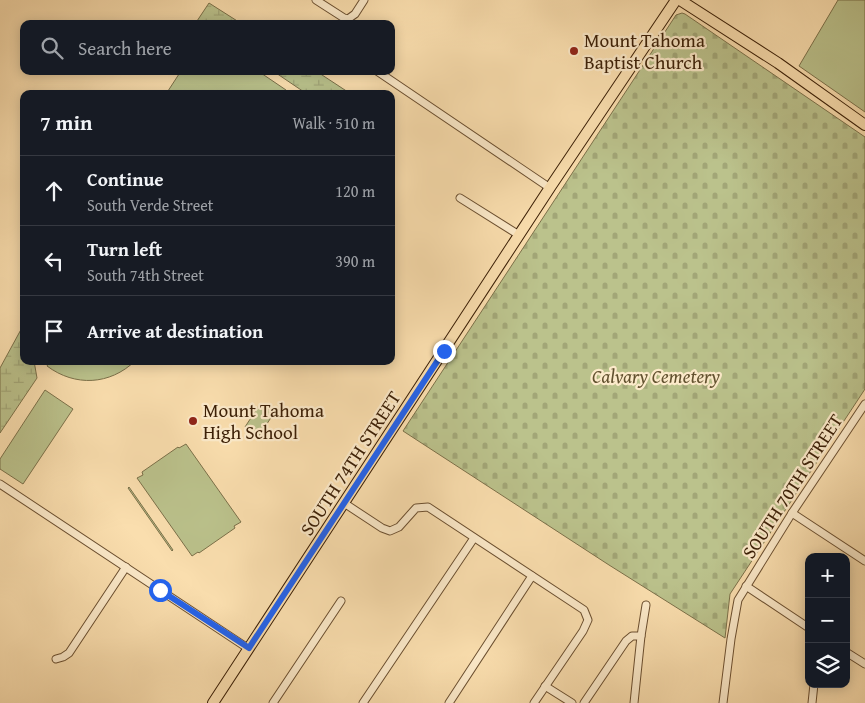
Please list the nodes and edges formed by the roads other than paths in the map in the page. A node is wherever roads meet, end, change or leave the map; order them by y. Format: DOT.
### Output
graph roads {
  1 [pos="316,0"];
  2 [pos="364,0"];
  3 [pos="678,0"];
  4 [pos="383,75"];
  5 [pos="865,125"];
  6 [pos="550,188"];
  7 [pos="460,198"];
  8 [pos="519,235"];
  9 [pos="865,404"];
  10 [pos="0,484"];
  11 [pos="344,503"];
  12 [pos="792,513"];
  13 [pos="474,538"];
  14 [pos="865,561"];
  15 [pos="126,567"];
  16 [pos="532,576"];
  17 [pos="746,586"];
  18 [pos="341,601"];
  19 [pos="646,605"];
  20 [pos="805,625"];
  21 [pos="641,636"];
  22 [pos="249,648"];
  23 [pos="850,655"];
  24 [pos="56,659"];
  25 [pos="865,664"];
  26 [pos="545,686"];
  27 [pos="814,688"];
  28 [pos="213,703"];
  29 [pos="273,703"];
  30 [pos="363,703"];
  31 [pos="449,703"];
  32 [pos="534,703"];
  33 [pos="572,703"];
  34 [pos="584,703"];
  35 [pos="634,703"];
  36 [pos="723,703"];
  37 [pos="812,703"];
  1 -- 2 [label="street"];
  3 -- 5 [label="main road"];
  3 -- 6 [label="main road, SOUTH 74TH STREET"];
  4 -- 6 [label="street"];
  6 -- 8 [label="main road, SOUTH 74TH STREET"];
  7 -- 8 [label="street"];
  8 -- 11 [label="main road, SOUTH 74TH STREET"];
  9 -- 12 [label="street, SOUTH 70TH STREET"];
  10 -- 15 [label="street"];
  11 -- 13 [label="street"];
  11 -- 22 [label="main road, SOUTH 74TH STREET"];
  12 -- 14 [label="street"];
  12 -- 17 [label="street, SOUTH 70TH STREET"];
  13 -- 16 [label="street"];
  13 -- 30 [label="street"];
  15 -- 22 [label="street"];
  15 -- 24 [label="street"];
  16 -- 26 [label="street"];
  16 -- 31 [label="street"];
  17 -- 20 [label="street"];
  17 -- 36 [label="street, SOUTH 70TH STREET"];
  18 -- 29 [label="street"];
  19 -- 21 [label="street"];
  21 -- 34 [label="street"];
  21 -- 35 [label="street"];
  22 -- 28 [label="main road, SOUTH 74TH STREET"];
  23 -- 25 [label="street"];
  26 -- 32 [label="street"];
  26 -- 33 [label="street"];
  27 -- 37 [label="street"];
}
